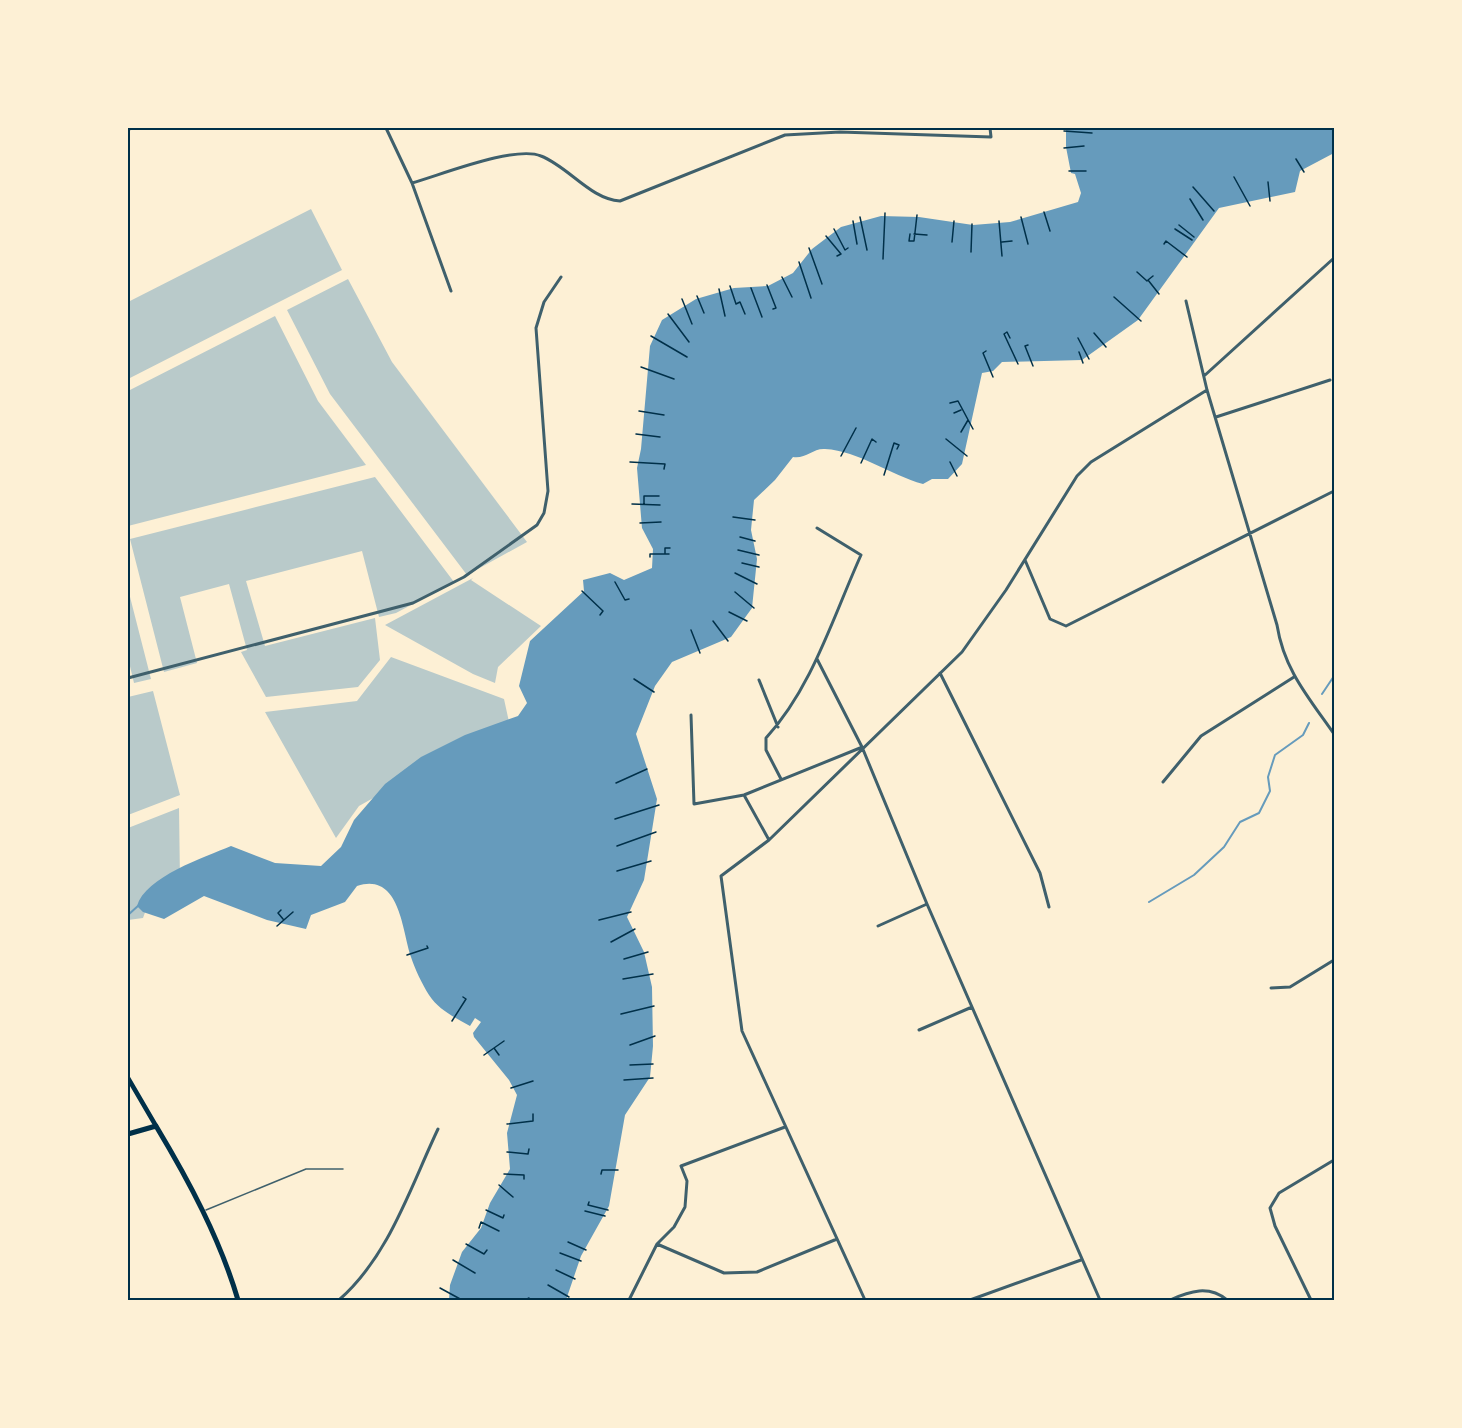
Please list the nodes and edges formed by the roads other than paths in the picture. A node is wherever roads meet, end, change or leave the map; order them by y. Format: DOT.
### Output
graph roads {
  1 [pos="387,128"];
  2 [pos="990,128"];
  3 [pos="412,183"];
  4 [pos="1335,258"];
  5 [pos="561,277"];
  6 [pos="451,291"];
  7 [pos="1186,301"];
  8 [pos="1204,376"];
  9 [pos="1330,380"];
  10 [pos="1207,390"];
  11 [pos="1216,417"];
  12 [pos="1335,491"];
  13 [pos="818,528"];
  14 [pos="1250,532"];
  15 [pos="1024,561"];
  16 [pos="817,659"];
  17 [pos="940,673"];
  18 [pos="1294,677"];
  19 [pos="128,678"];
  20 [pos="759,680"];
  21 [pos="691,715"];
  22 [pos="778,727"];
  23 [pos="1335,734"];
  24 [pos="862,747"];
  25 [pos="781,778"];
  26 [pos="1163,782"];
  27 [pos="744,795"];
  28 [pos="769,840"];
  29 [pos="927,904"];
  30 [pos="1049,907"];
  31 [pos="878,926"];
  32 [pos="1335,960"];
  33 [pos="1271,988"];
  34 [pos="972,1007"];
  35 [pos="919,1030"];
  36 [pos="128,1078"];
  37 [pos="156,1126"];
  38 [pos="785,1127"];
  39 [pos="438,1129"];
  40 [pos="128,1134"];
  41 [pos="1335,1160"];
  42 [pos="344,1169"];
  43 [pos="202,1211"];
  44 [pos="837,1239"];
  45 [pos="657,1244"];
  46 [pos="1081,1260"];
  47 [pos="238,1300"];
  48 [pos="339,1300"];
  49 [pos="629,1300"];
  50 [pos="865,1300"];
  51 [pos="970,1300"];
  52 [pos="1100,1300"];
  53 [pos="1170,1300"];
  54 [pos="1227,1300"];
  55 [pos="1311,1300"];
  1 -- 3 [label="street"];
  2 -- 3 [label="street"];
  3 -- 6 [label="street"];
  4 -- 8 [label="street"];
  5 -- 19 [label="street"];
  7 -- 8 [label="street"];
  8 -- 10 [label="street"];
  9 -- 11 [label="street"];
  10 -- 11 [label="street"];
  10 -- 15 [label="street"];
  11 -- 14 [label="street"];
  12 -- 14 [label="street"];
  13 -- 16 [label="street"];
  14 -- 15 [label="street"];
  14 -- 18 [label="street"];
  15 -- 17 [label="street"];
  16 -- 22 [label="street"];
  16 -- 24 [label="street"];
  17 -- 24 [label="street"];
  17 -- 30 [label="street"];
  18 -- 23 [label="street"];
  18 -- 26 [label="street"];
  20 -- 22 [label="street"];
  21 -- 27 [label="street"];
  22 -- 25 [label="street"];
  24 -- 25 [label="street"];
  24 -- 28 [label="street"];
  24 -- 29 [label="street"];
  25 -- 27 [label="street"];
  27 -- 28 [label="street"];
  28 -- 38 [label="street"];
  29 -- 31 [label="street"];
  29 -- 34 [label="street"];
  32 -- 33 [label="street"];
  34 -- 35 [label="street"];
  34 -- 46 [label="street"];
  36 -- 37 [label="main road"];
  37 -- 40 [label="main road"];
  37 -- 43 [label="main road"];
  38 -- 44 [label="street"];
  38 -- 45 [label="street"];
  39 -- 48 [label="street"];
  41 -- 55 [label="street"];
  42 -- 43 [label="lane"];
  43 -- 47 [label="main road"];
  44 -- 45 [label="street"];
  44 -- 50 [label="street"];
  45 -- 49 [label="street"];
  46 -- 51 [label="street"];
  46 -- 52 [label="street"];
  53 -- 54 [label="street"];
}
